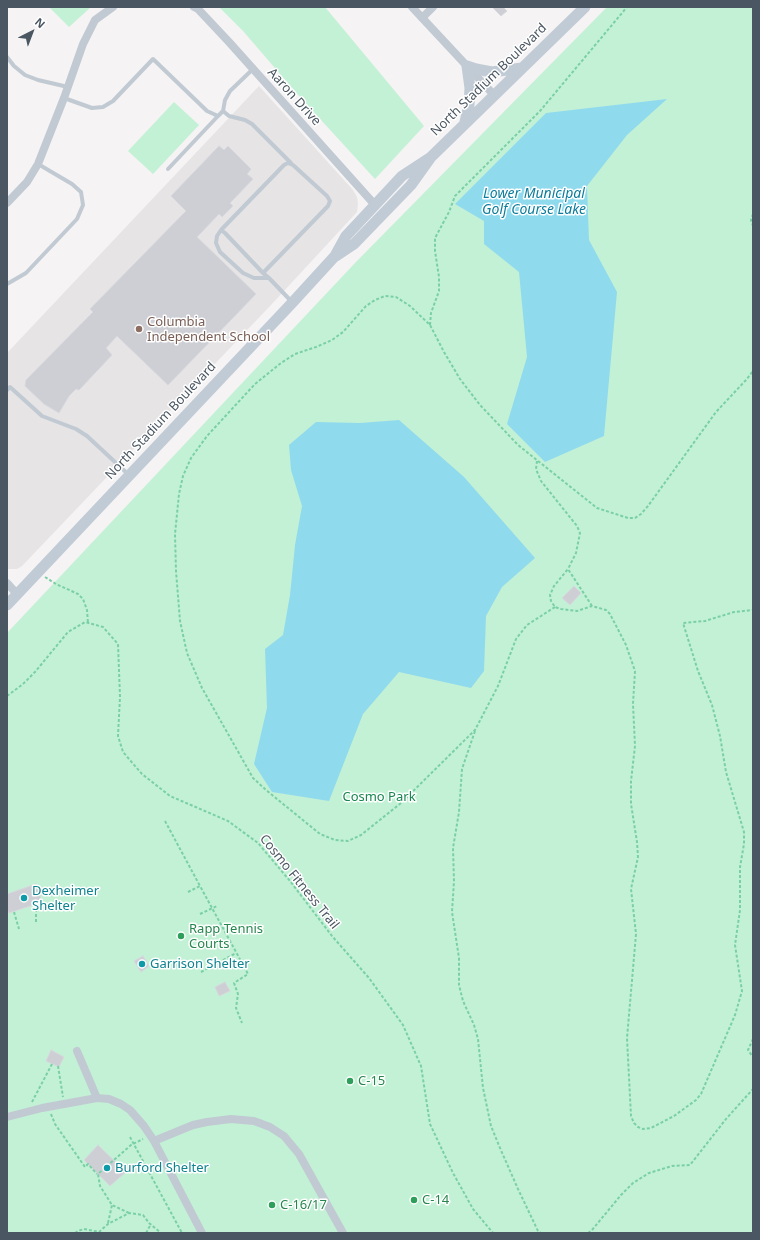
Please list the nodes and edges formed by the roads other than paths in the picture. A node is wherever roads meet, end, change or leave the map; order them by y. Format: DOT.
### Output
graph roads {
  1 [pos="113,7"];
  2 [pos="194,7"];
  3 [pos="412,7"];
  4 [pos="433,7"];
  5 [pos="585,7"];
  6 [pos="422,18"];
  7 [pos="7,58"];
  8 [pos="467,66"];
  9 [pos="522,68"];
  10 [pos="253,69"];
  11 [pos="68,87"];
  12 [pos="494,95"];
  13 [pos="64,98"];
  14 [pos="223,111"];
  15 [pos="218,116"];
  16 [pos="464,124"];
  17 [pos="431,157"];
  18 [pos="38,164"];
  19 [pos="293,165"];
  20 [pos="168,169"];
  21 [pos="7,203"];
  22 [pos="375,205"];
  23 [pos="221,230"];
  24 [pos="335,256"];
  25 [pos="263,273"];
  26 [pos="269,278"];
  27 [pos="7,284"];
  28 [pos="292,303"];
  29 [pos="7,390"];
  30 [pos="130,476"];
  31 [pos="7,583"];
  32 [pos="17,594"];
  33 [pos="7,605"];
  34 [pos="78,1051"];
  35 [pos="96,1098"];
  36 [pos="7,1117"];
  37 [pos="152,1138"];
  38 [pos="202,1233"];
  39 [pos="343,1233"];
  1 -- 11 [label="street"];
  2 -- 10 [label="street, Aaron Drive"];
  3 -- 6 [label="street"];
  4 -- 6 [label="street"];
  5 -- 9 [label="main road, North Stadium Boulevard"];
  6 -- 8 [label="street"];
  7 -- 11 [label="lane"];
  8 -- 9 [label="main road"];
  8 -- 12 [label="street"];
  8 -- 16 [label="main road"];
  9 -- 12 [label="main road, North Stadium Boulevard"];
  10 -- 14 [label="lane"];
  10 -- 22 [label="street, Aaron Drive"];
  11 -- 13 [label="street"];
  12 -- 16 [label="main road, North Stadium Boulevard"];
  13 -- 15 [label="lane"];
  13 -- 18 [label="street"];
  14 -- 15 [label="lane"];
  14 -- 19 [label="lane"];
  15 -- 20 [label="lane"];
  16 -- 17 [label="main road, North Stadium Boulevard"];
  17 -- 22 [label="main road, North Stadium Boulevard"];
  17 -- 24 [label="main road, North Stadium Boulevard"];
  18 -- 21 [label="street"];
  18 -- 27 [label="lane"];
  19 -- 23 [label="lane"];
  19 -- 25 [label="lane"];
  22 -- 24 [label="main road, North Stadium Boulevard"];
  23 -- 25 [label="lane"];
  23 -- 26 [label="lane"];
  24 -- 28 [label="main road, North Stadium Boulevard"];
  25 -- 26 [label="lane"];
  26 -- 28 [label="lane"];
  28 -- 30 [label="main road, North Stadium Boulevard"];
  29 -- 30 [label="lane"];
  30 -- 32 [label="main road, North Stadium Boulevard"];
  31 -- 32 [label="street"];
  32 -- 33 [label="main road, North Stadium Boulevard"];
  34 -- 35 [label="street"];
  35 -- 36 [label="street"];
  35 -- 37 [label="street"];
  37 -- 38 [label="street"];
  37 -- 39 [label="street"];
}
